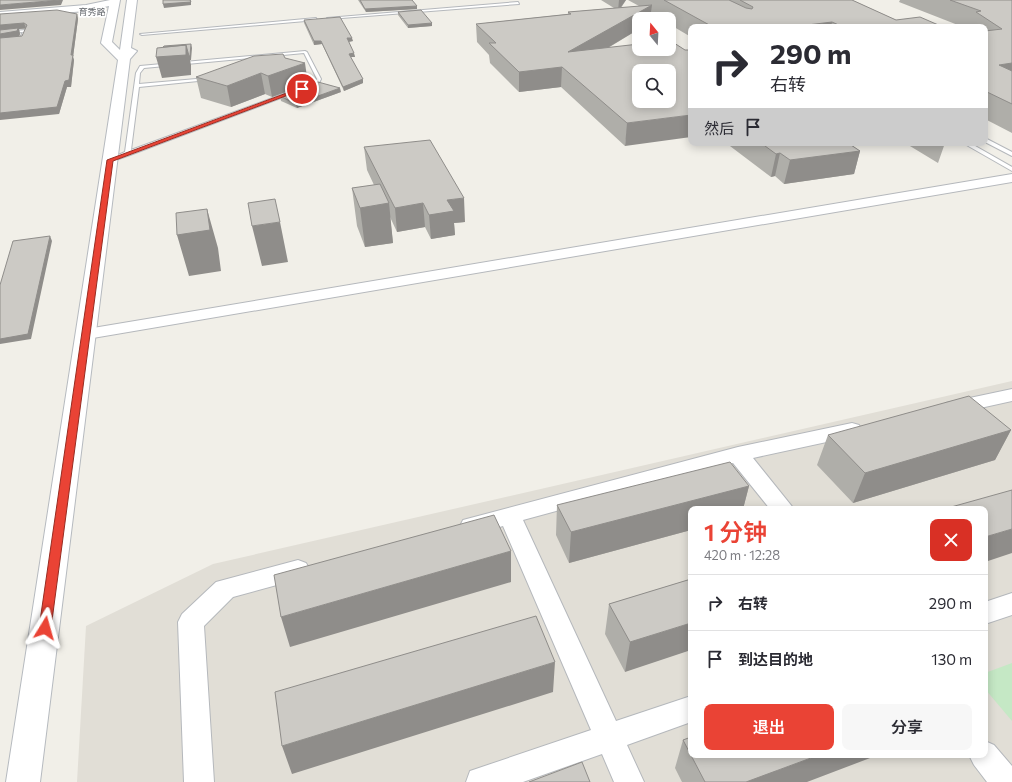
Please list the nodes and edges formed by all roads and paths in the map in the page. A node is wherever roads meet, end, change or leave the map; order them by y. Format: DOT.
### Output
graph roads {
  1 [pos="132,0"];
  2 [pos="518,2"];
  3 [pos="114,5"];
  4 [pos="0,17"];
  5 [pos="143,20"];
  6 [pos="0,33"];
  7 [pos="0,42"];
  8 [pos="131,44"];
  9 [pos="313,68"];
  10 [pos="305,69"];
  11 [pos="213,78"];
  12 [pos="136,86"];
  13 [pos="302,89"];
  14 [pos="295,92"];
  15 [pos="988,142"];
  16 [pos="971,146"];
  17 [pos="1012,154"];
  18 [pos="119,157"];
  19 [pos="1012,169"];
  20 [pos="1012,178"];
  21 [pos="87,334"];
  22 [pos="1012,395"];
  23 [pos="930,413"];
  24 [pos="869,426"];
  25 [pos="738,454"];
  26 [pos="781,506"];
  27 [pos="510,516"];
  28 [pos="449,532"];
  29 [pos="317,565"];
  30 [pos="1012,604"];
  31 [pos="988,612"];
  32 [pos="688,710"];
  33 [pos="608,736"];
  34 [pos="986,758"];
  35 [pos="23,782"];
  36 [pos="199,782"];
  37 [pos="481,782"];
  38 [pos="629,782"];
  39 [pos="1006,782"];
  1 -- 8 [label="street"];
  2 -- 8 [label="lane"];
  3 -- 4 [label="street, 育秀路"];
  3 -- 8 [label="street"];
  5 -- 8 [label="street"];
  6 -- 7 [label="lane"];
  8 -- 18 [label="street"];
  9 -- 10 [label="lane"];
  9 -- 12 [label="lane"];
  9 -- 13 [label="lane"];
  11 -- 12 [label="lane"];
  12 -- 18 [label="lane"];
  14 -- 18 [label="lane"];
  15 -- 17 [label="lane"];
  16 -- 19 [label="lane"];
  18 -- 21 [label="street"];
  20 -- 21 [label="street"];
  21 -- 35 [label="street"];
  22 -- 23 [label="street"];
  24 -- 25 [label="street"];
  25 -- 26 [label="street"];
  25 -- 27 [label="street"];
  27 -- 28 [label="street"];
  27 -- 33 [label="street"];
  29 -- 36 [label="street"];
  30 -- 31 [label="street"];
  32 -- 33 [label="street"];
  33 -- 37 [label="street"];
  33 -- 38 [label="street"];
  34 -- 39 [label="street"];
}
